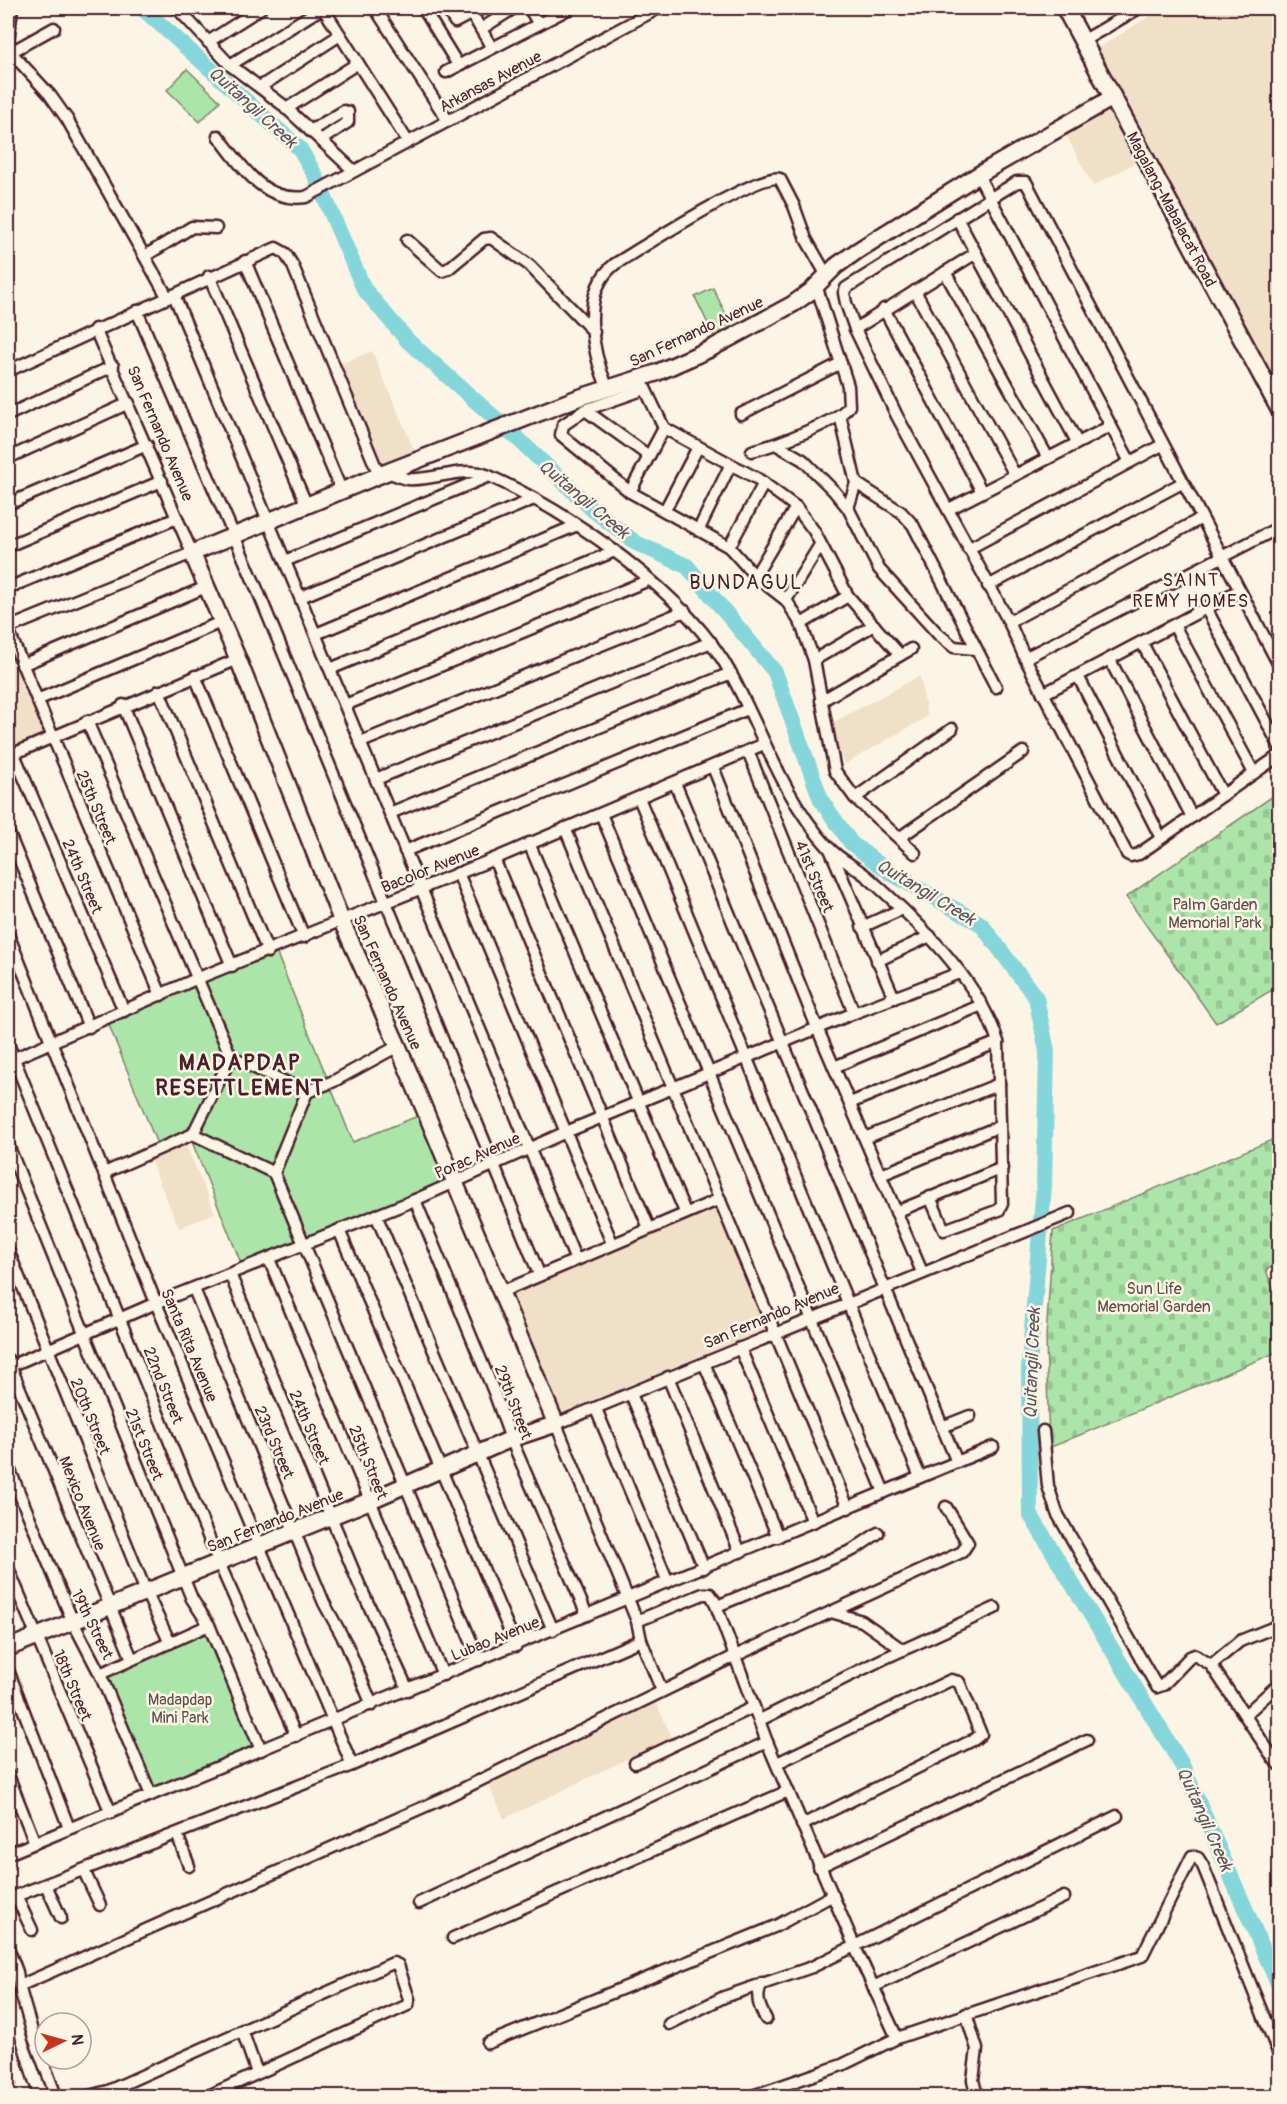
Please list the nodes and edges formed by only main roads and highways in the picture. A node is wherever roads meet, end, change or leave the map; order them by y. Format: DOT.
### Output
graph roads {
  1 [pos="1065,8"];
  2 [pos="1112,99"];
  3 [pos="1280,410"];
  4 [pos="8,1648"];
  1 -- 2 [label="main road, Magalang-Mabalacat Road"];
  2 -- 3 [label="main road, Magalang-Mabalacat Road"];
  2 -- 4 [label="main road, San Fernando Avenue"];
}
